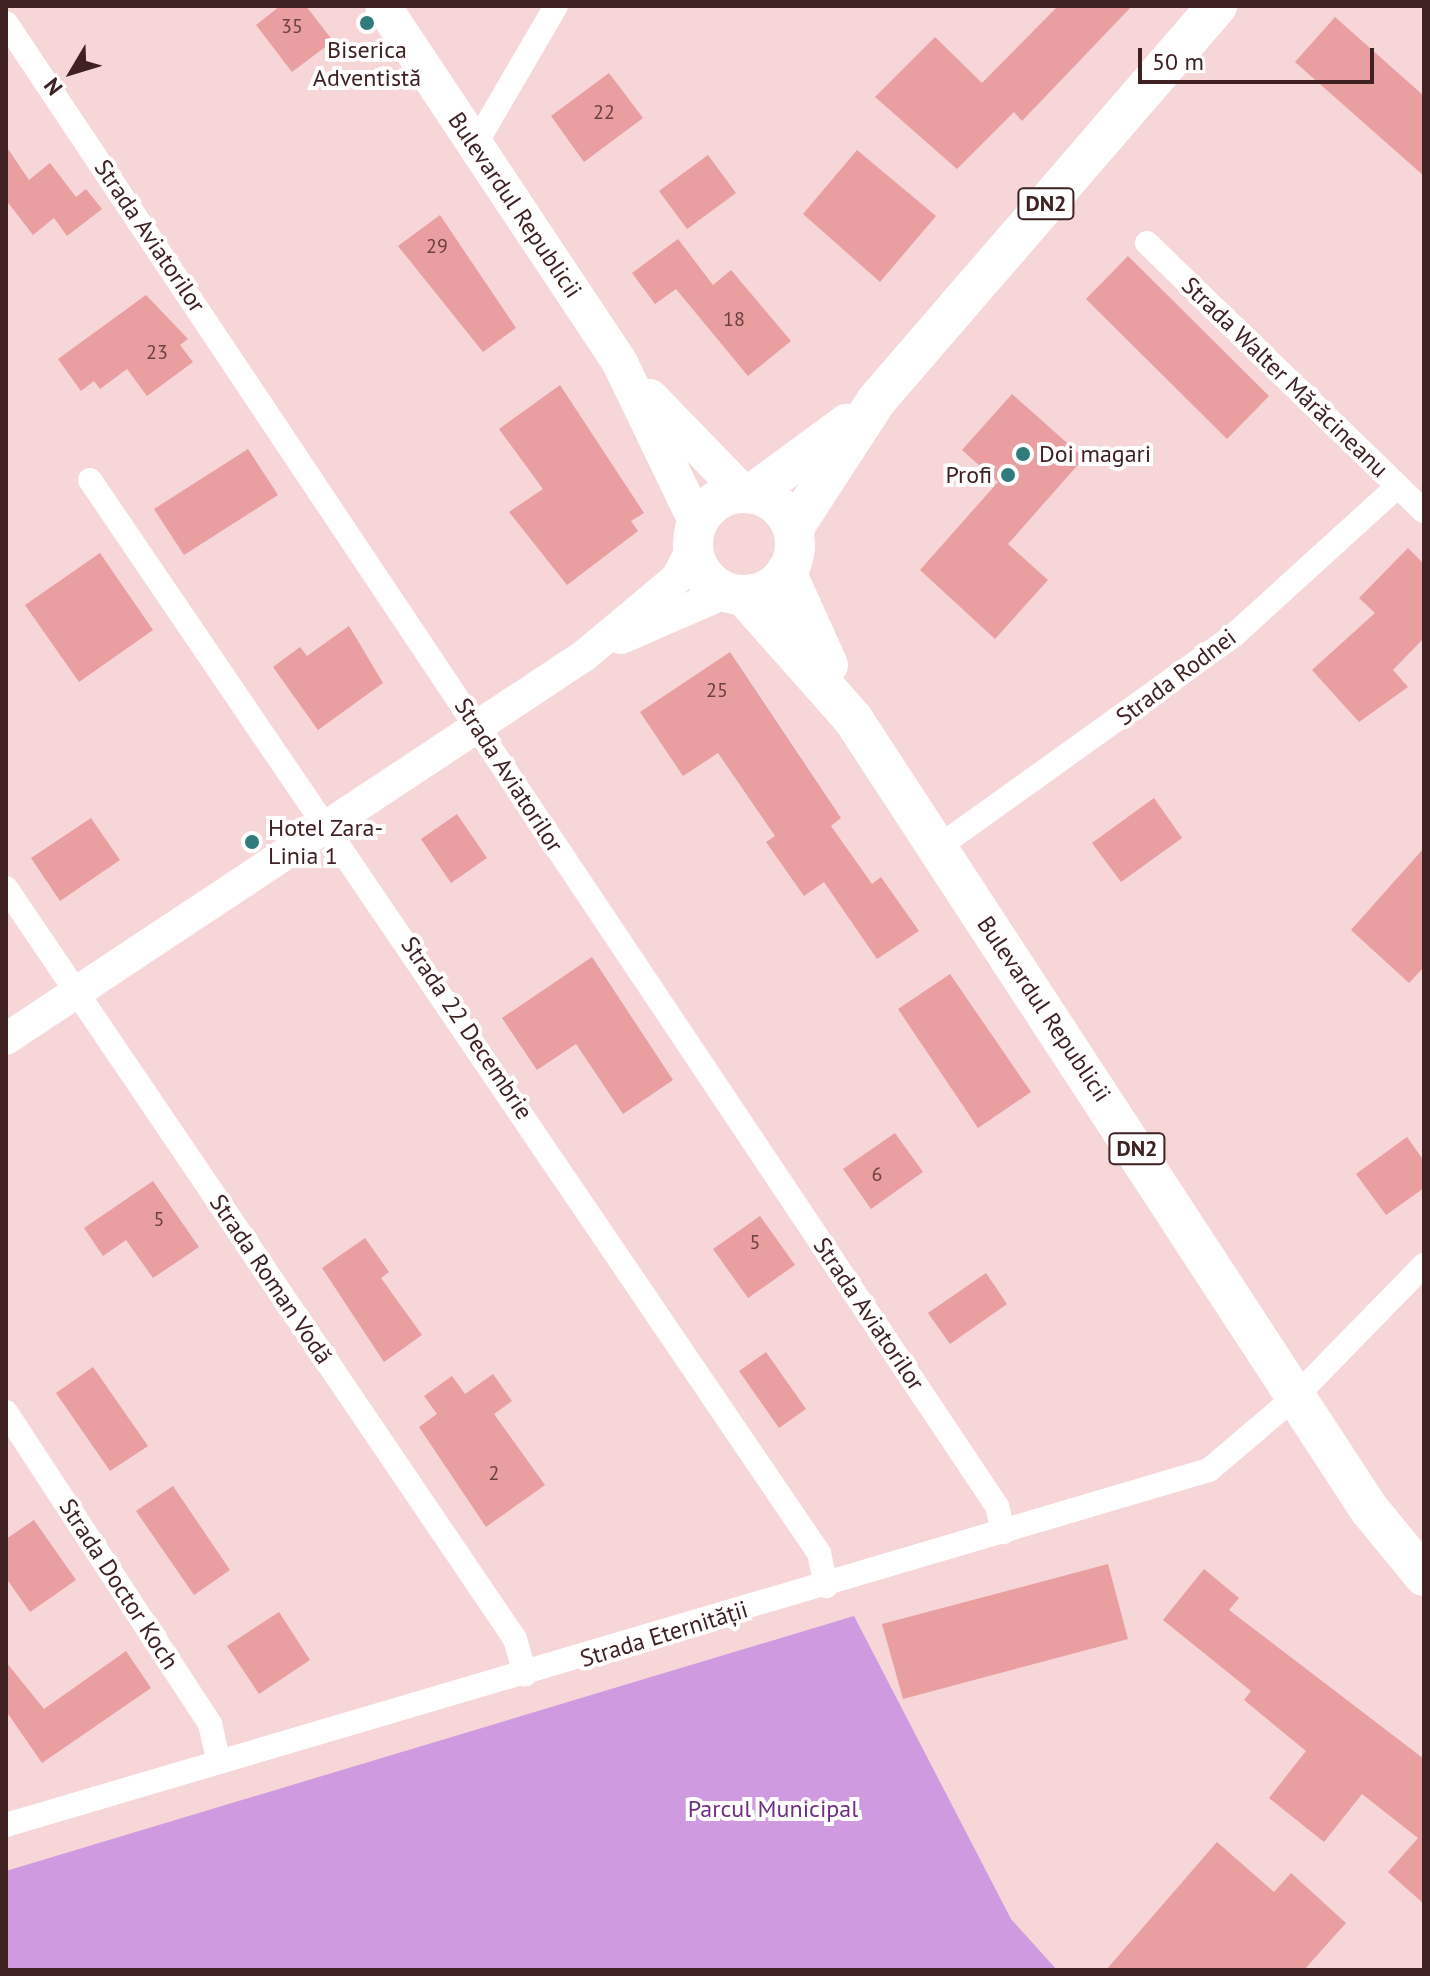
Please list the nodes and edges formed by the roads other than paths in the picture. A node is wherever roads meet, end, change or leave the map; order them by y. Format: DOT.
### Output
graph roads {
  1 [pos="383,6"];
  2 [pos="556,6"];
  3 [pos="1217,6"];
  4 [pos="6,23"];
  5 [pos="475,145"];
  6 [pos="1147,243"];
  7 [pos="620,363"];
  8 [pos="876,401"];
  9 [pos="90,480"];
  10 [pos="1398,486"];
  11 [pos="747,493"];
  12 [pos="1424,511"];
  13 [pos="793,529"];
  14 [pos="694,536"];
  15 [pos="786,572"];
  16 [pos="735,594"];
  17 [pos="585,655"];
  18 [pos="853,719"];
  19 [pos="475,727"];
  20 [pos="330,824"];
  21 [pos="937,848"];
  22 [pos="6,888"];
  23 [pos="76,993"];
  24 [pos="6,1039"];
  25 [pos="1424,1265"];
  26 [pos="1297,1395"];
  27 [pos="6,1412"];
  28 [pos="1003,1532"];
  29 [pos="1424,1576"];
  30 [pos="826,1586"];
  31 [pos="525,1675"];
  32 [pos="219,1762"];
  33 [pos="6,1825"];
  1 -- 5 [label="main road, Bulevardul Republicii"];
  2 -- 5 [label="street"];
  3 -- 8 [label="main road, DN2"];
  4 -- 19 [label="street, Strada Aviatorilor"];
  5 -- 7 [label="main road, Bulevardul Republicii"];
  6 -- 10 [label="street, Strada Walter Mărăcineanu"];
  7 -- 11 [label="main road, Bulevardul Republicii"];
  7 -- 14 [label="main road, Bulevardul Republicii"];
  8 -- 11 [label="main road, DN2"];
  8 -- 13 [label="main road, DN2"];
  9 -- 20 [label="street, Strada 22 Decembrie"];
  10 -- 12 [label="street, Strada Walter Mărăcineanu"];
  10 -- 21 [label="street, Strada Rodnei"];
  11 -- 13 [label="main road"];
  11 -- 14 [label="main road, DN2"];
  13 -- 15 [label="main road, DN2"];
  14 -- 16 [label="main road, DN2"];
  14 -- 17 [label="street"];
  15 -- 16 [label="main road"];
  15 -- 18 [label="main road, Bulevardul Republicii / DN2"];
  16 -- 17 [label="street"];
  16 -- 18 [label="main road, Bulevardul Republicii / DN2"];
  17 -- 19 [label="street"];
  18 -- 21 [label="main road, Bulevardul Republicii / DN2"];
  19 -- 20 [label="street"];
  19 -- 28 [label="street, Strada Aviatorilor"];
  20 -- 23 [label="street"];
  20 -- 30 [label="street, Strada 22 Decembrie"];
  21 -- 26 [label="main road, Bulevardul Republicii / DN2"];
  22 -- 23 [label="street, Strada Roman Vodă"];
  23 -- 24 [label="street"];
  23 -- 31 [label="street, Strada Roman Vodă"];
  25 -- 26 [label="street, Strada Eternității"];
  26 -- 28 [label="street, Strada Eternității"];
  26 -- 29 [label="main road, Bulevardul Republicii / DN2"];
  27 -- 32 [label="street, Strada Doctor Koch"];
  28 -- 30 [label="street, Strada Eternității"];
  30 -- 31 [label="street, Strada Eternității"];
  31 -- 32 [label="street, Strada Eternității"];
  32 -- 33 [label="street, Strada Eternității"];
}
